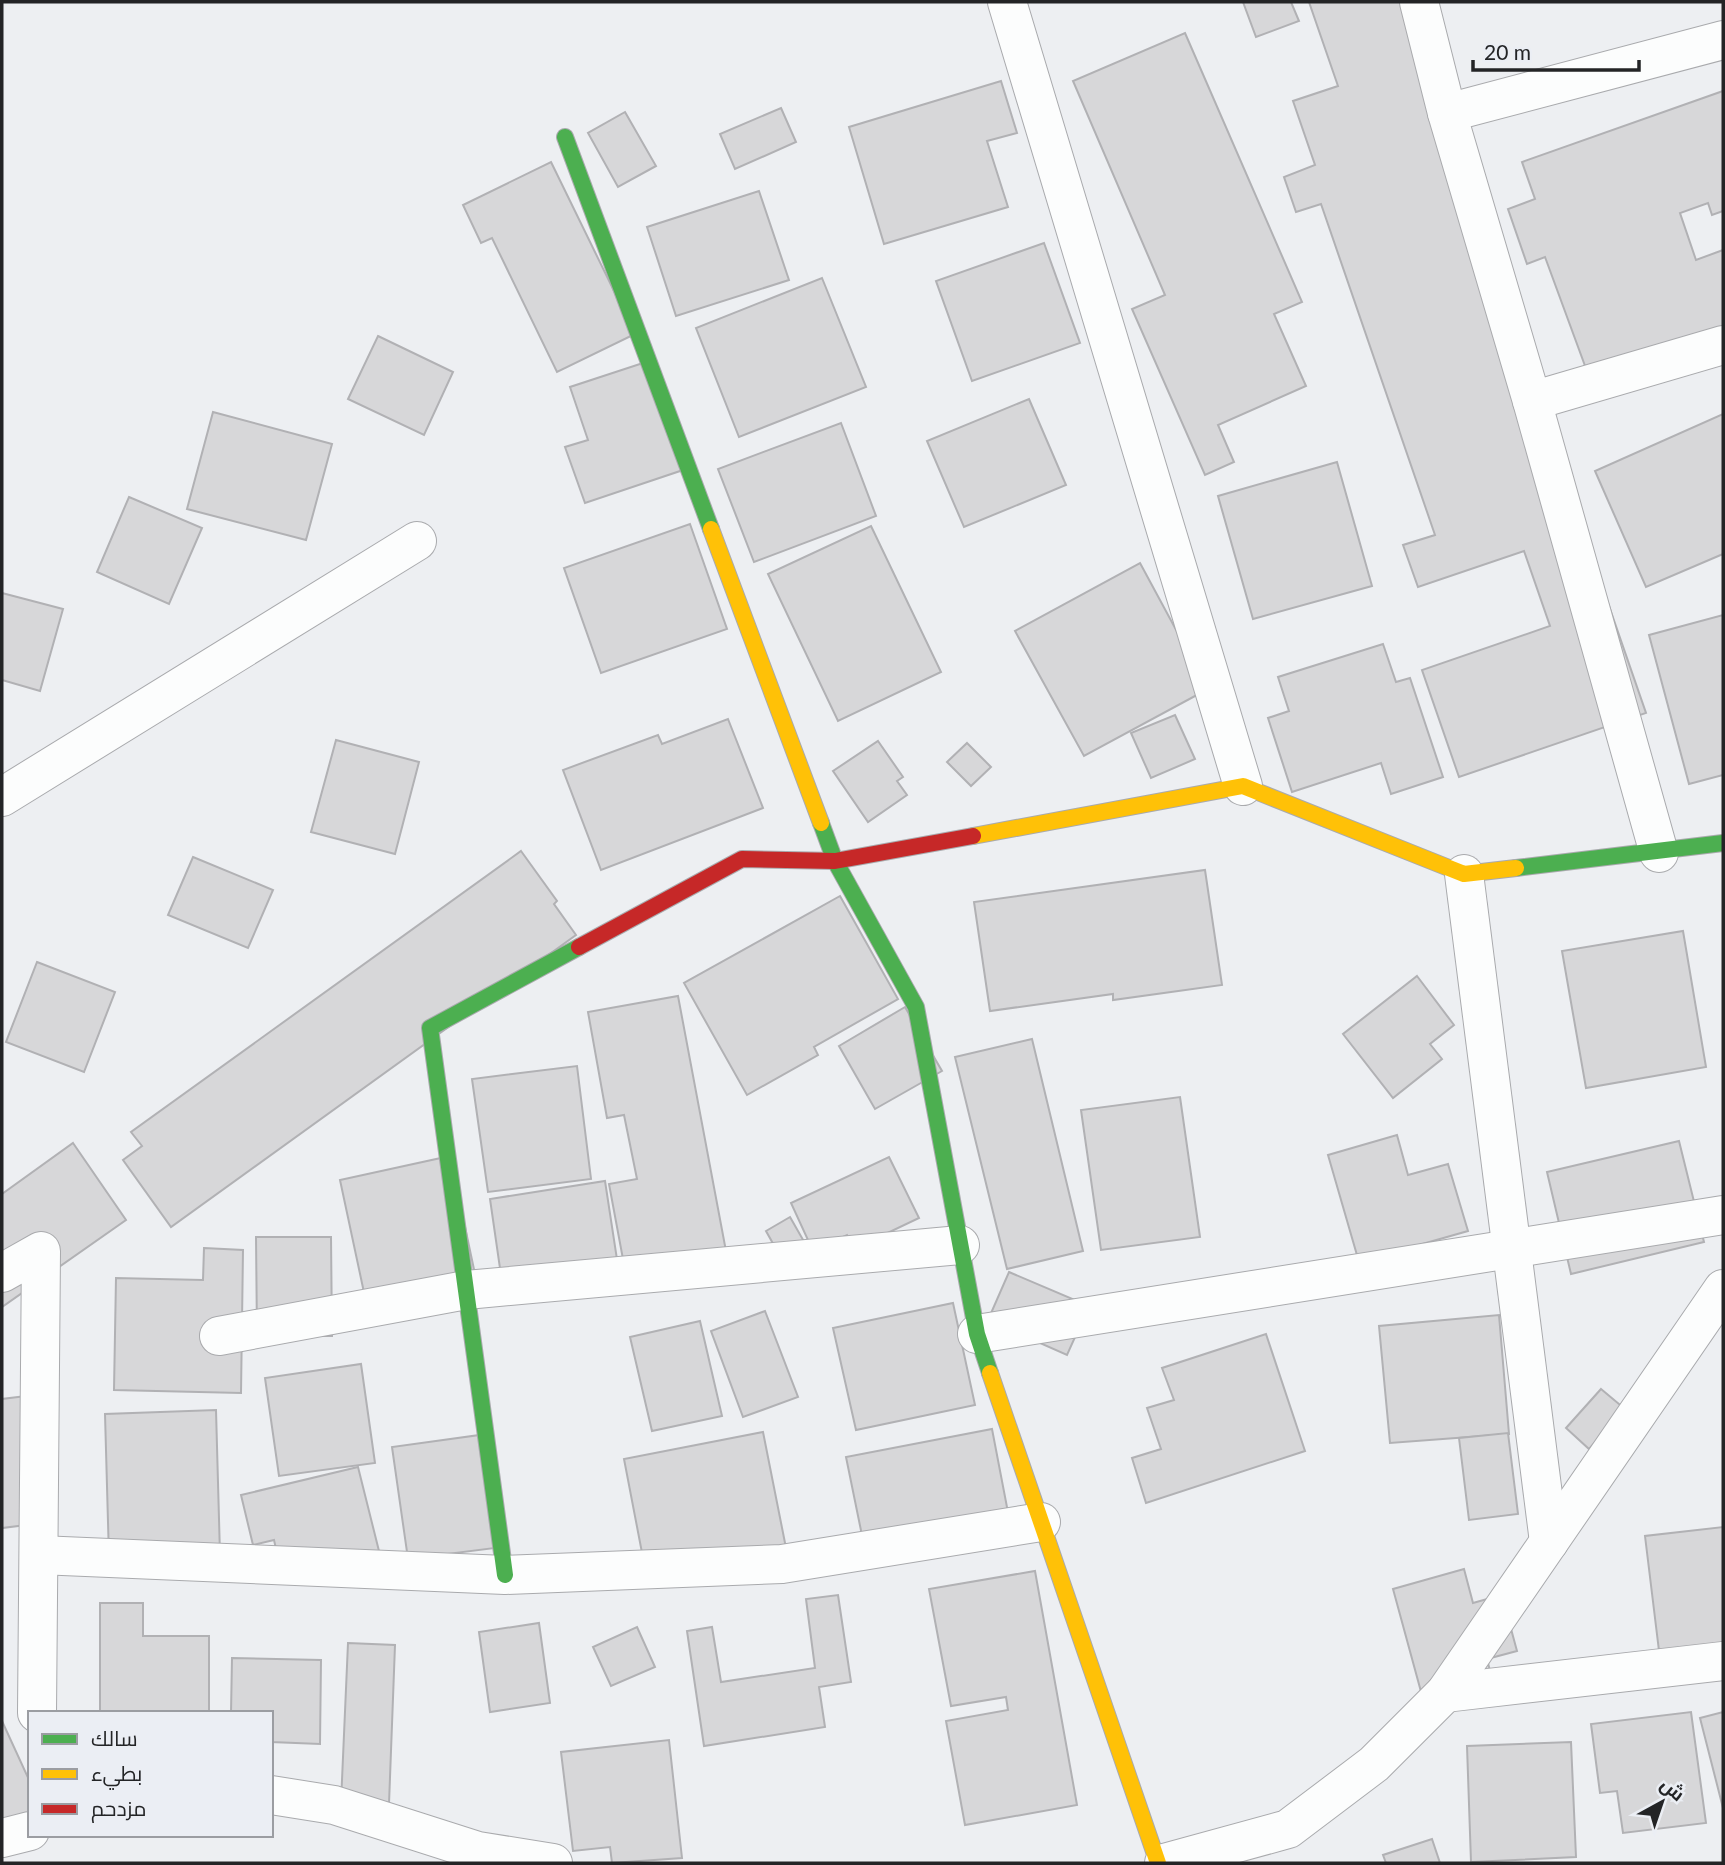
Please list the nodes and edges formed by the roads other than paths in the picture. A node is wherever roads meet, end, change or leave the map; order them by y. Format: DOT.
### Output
graph roads {
  1 [pos="1007,2"];
  2 [pos="1419,2"];
  3 [pos="1723,40"];
  4 [pos="1447,113"];
  5 [pos="565,137"];
  6 [pos="1723,345"];
  7 [pos="1532,401"];
  8 [pos="417,541"];
  9 [pos="1243,786"];
  10 [pos="2,797"];
  11 [pos="1723,843"];
  12 [pos="1659,853"];
  13 [pos="835,861"];
  14 [pos="1464,874"];
  15 [pos="1723,1215"];
  16 [pos="960,1245"];
  17 [pos="1512,1249"];
  18 [pos="2,1273"];
  19 [pos="1723,1289"];
  20 [pos="466,1290"];
  21 [pos="976,1334"];
  22 [pos="219,1336"];
  23 [pos="1041,1522"];
  24 [pos="1549,1542"];
  25 [pos="39,1555"];
  26 [pos="505,1575"];
  27 [pos="1723,1661"];
  28 [pos="1445,1693"];
  29 [pos="37,1711"];
  30 [pos="273,1795"];
  31 [pos="28,1832"];
  32 [pos="2,1838"];
  33 [pos="553,1863"];
  34 [pos="1158,1863"];
  35 [pos="1164,1863"];
  1 -- 9 [label="street"];
  2 -- 4 [label="street"];
  3 -- 4 [label="street"];
  4 -- 7 [label="street"];
  5 -- 13 [label="street"];
  6 -- 7 [label="street"];
  7 -- 12 [label="street"];
  8 -- 10 [label="street"];
  9 -- 13 [label="street"];
  9 -- 14 [label="street"];
  11 -- 12 [label="street"];
  12 -- 14 [label="street"];
  13 -- 16 [label="street"];
  13 -- 20 [label="street"];
  14 -- 17 [label="street"];
  15 -- 17 [label="street"];
  16 -- 20 [label="street"];
  16 -- 21 [label="street"];
  17 -- 21 [label="street"];
  17 -- 24 [label="street"];
  18 -- 25 [label="street"];
  19 -- 24 [label="street"];
  20 -- 22 [label="street"];
  20 -- 26 [label="street"];
  21 -- 23 [label="street"];
  23 -- 26 [label="street"];
  23 -- 34 [label="street"];
  24 -- 28 [label="street"];
  25 -- 26 [label="street"];
  25 -- 29 [label="street"];
  27 -- 28 [label="street"];
  28 -- 35 [label="street"];
  30 -- 33 [label="street"];
  31 -- 32 [label="street"];
}
